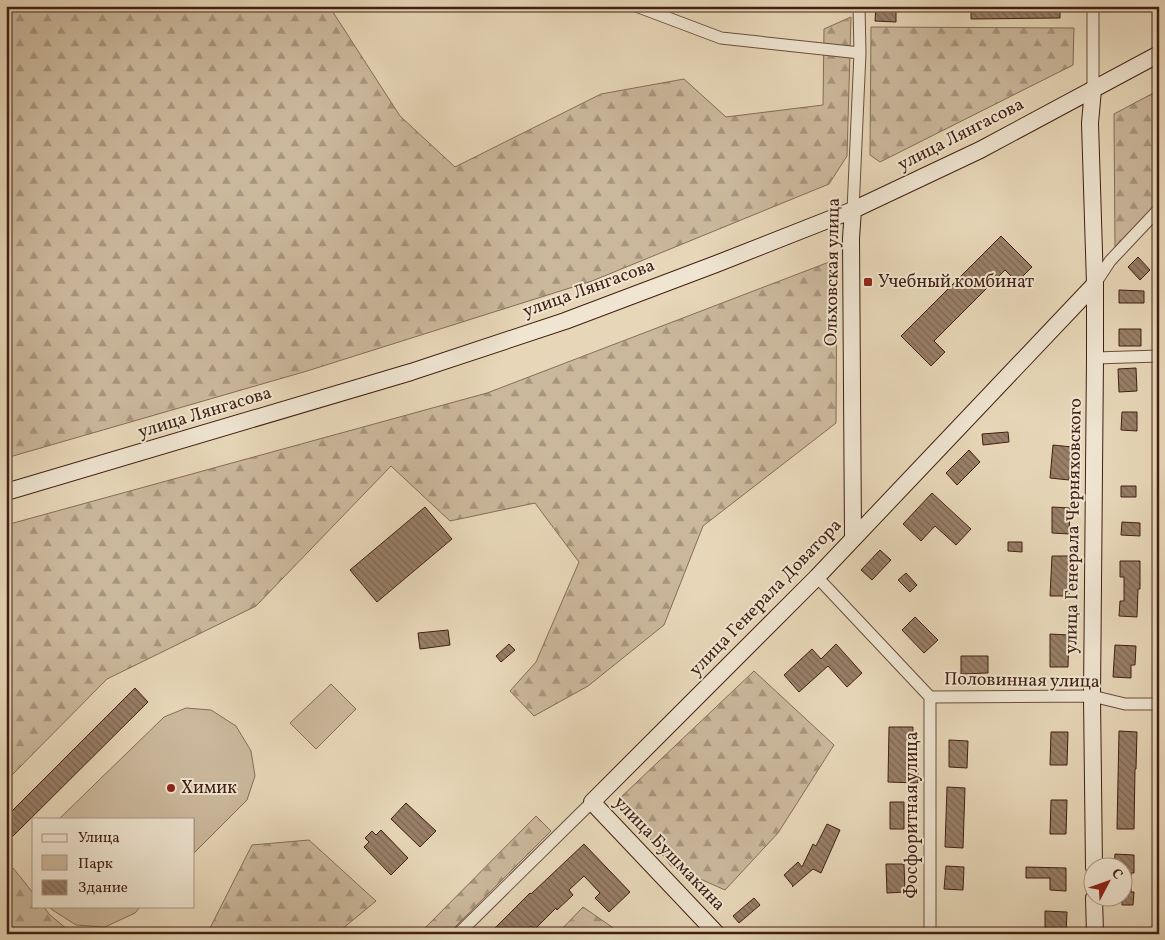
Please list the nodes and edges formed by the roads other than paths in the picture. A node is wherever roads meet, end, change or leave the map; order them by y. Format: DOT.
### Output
graph roads {
  1 [pos="636,6"];
  2 [pos="859,6"];
  3 [pos="1093,6"];
  4 [pos="860,53"];
  5 [pos="1159,54"];
  6 [pos="1093,88"];
  7 [pos="1159,209"];
  8 [pos="853,210"];
  9 [pos="1095,284"];
  10 [pos="1159,356"];
  11 [pos="1096,358"];
  12 [pos="6,492"];
  13 [pos="853,538"];
  14 [pos="817,577"];
  15 [pos="1092,696"];
  16 [pos="930,697"];
  17 [pos="1159,704"];
  18 [pos="592,802"];
  19 [pos="1094,858"];
  20 [pos="1094,908"];
  21 [pos="458,934"];
  22 [pos="717,934"];
  23 [pos="930,934"];
  24 [pos="1095,934"];
  1 -- 4 [label="street"];
  2 -- 4 [label="street, Ольховская улица"];
  3 -- 6 [label="street"];
  4 -- 8 [label="street, Ольховская улица"];
  5 -- 6 [label="street, улица Лянгасова"];
  6 -- 8 [label="street, улица Лянгасова"];
  6 -- 9 [label="street, улица Генерала Черняховского"];
  7 -- 9 [label="street"];
  8 -- 12 [label="street, улица Лянгасова"];
  8 -- 13 [label="street, Ольховская улица"];
  9 -- 11 [label="street, улица Генерала Черняховского"];
  9 -- 13 [label="street, улица Генерала Доватора"];
  10 -- 11 [label="street"];
  11 -- 15 [label="street, улица Генерала Черняховского"];
  13 -- 14 [label="street, улица Генерала Доватора"];
  14 -- 16 [label="street, Половинная улица"];
  14 -- 18 [label="street, улица Генерала Доватора"];
  15 -- 16 [label="street, Половинная улица"];
  15 -- 17 [label="street, Половинная улица"];
  15 -- 19 [label="street, улица Генерала Черняховского"];
  16 -- 23 [label="street, Фосфоритная улица"];
  18 -- 21 [label="street, улица Генерала Доватора"];
  18 -- 22 [label="street, улица Бушмакина"];
  20 -- 24 [label="street"];
}
